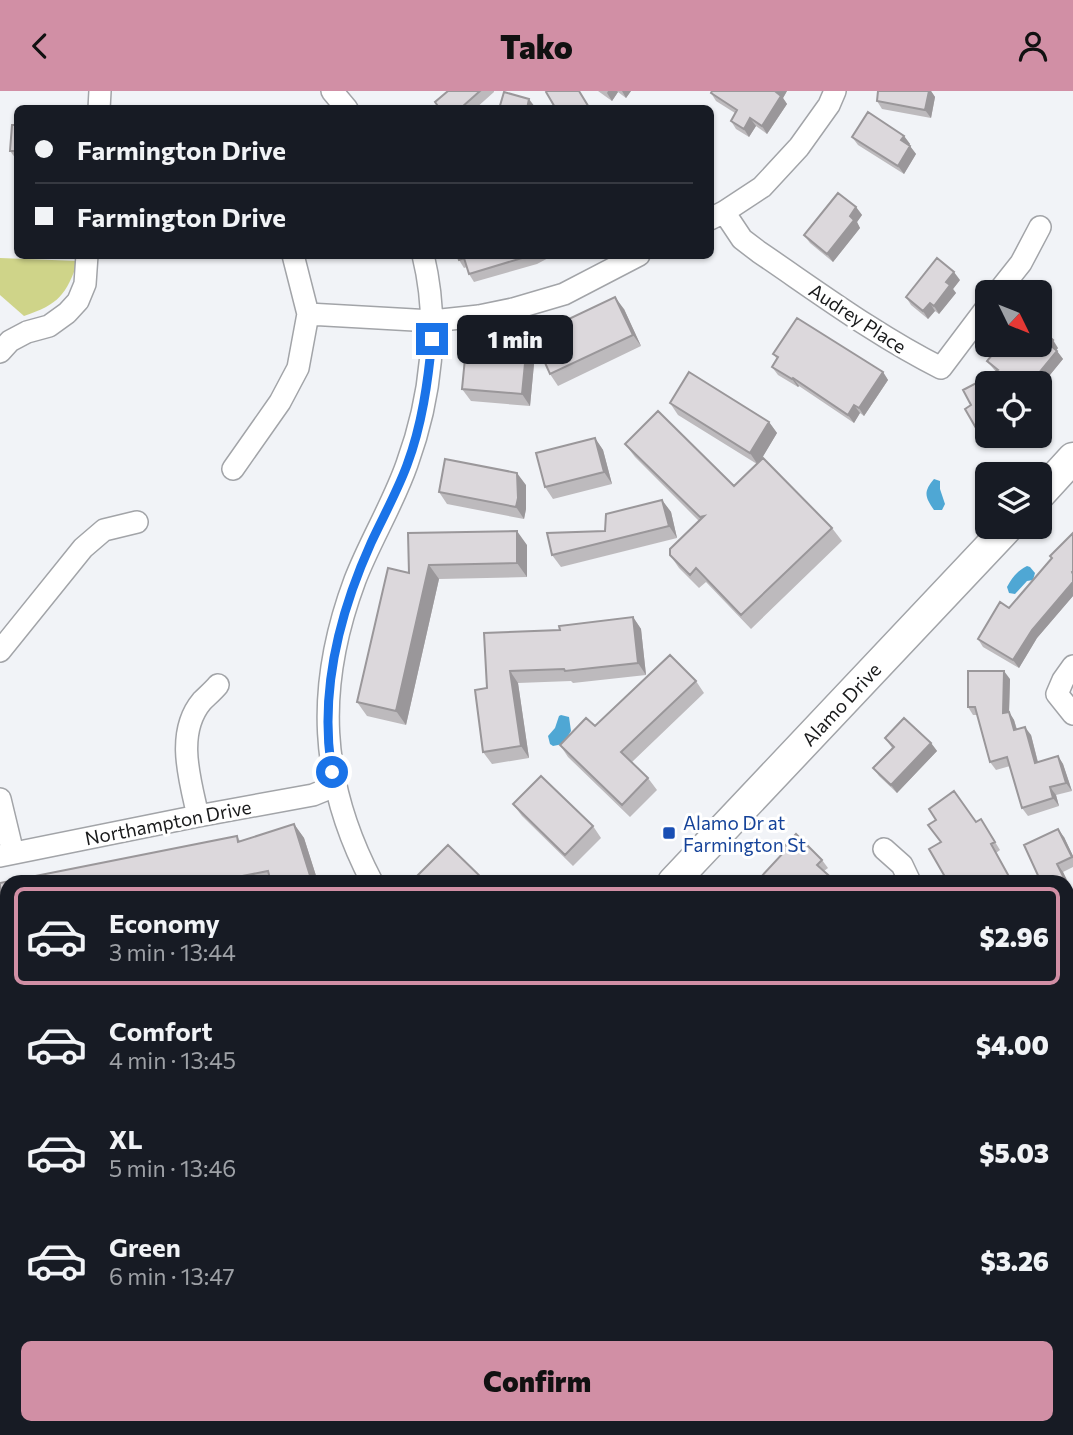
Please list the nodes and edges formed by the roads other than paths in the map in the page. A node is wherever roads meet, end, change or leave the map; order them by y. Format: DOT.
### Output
graph roads {
  1 [pos="332,91"];
  2 [pos="835,91"];
  3 [pos="344,105"];
  4 [pos="717,216"];
  5 [pos="1040,227"];
  6 [pos="87,259"];
  7 [pos="293,259"];
  8 [pos="424,259"];
  9 [pos="631,259"];
  10 [pos="1008,280"];
  11 [pos="308,314"];
  12 [pos="432,321"];
  13 [pos="975,323"];
  14 [pos="3,342"];
  15 [pos="1073,458"];
  16 [pos="233,469"];
  17 [pos="1052,480"];
  18 [pos="137,522"];
  19 [pos="997,539"];
  20 [pos="0,651"];
  21 [pos="1073,666"];
  22 [pos="218,685"];
  23 [pos="1073,714"];
  24 [pos="335,786"];
  25 [pos="0,799"];
  26 [pos="198,816"];
  27 [pos="884,849"];
  28 [pos="6,855"];
  29 [pos="369,875"];
  30 [pos="680,875"];
  31 [pos="907,875"];
  1 -- 3 [label="street"];
  2 -- 4 [label="street"];
  4 -- 13 [label="street, Audrey Place"];
  5 -- 10 [label="street"];
  6 -- 14 [label="street"];
  7 -- 11 [label="street"];
  8 -- 12 [label="street"];
  9 -- 12 [label="street"];
  11 -- 12 [label="street"];
  11 -- 16 [label="street"];
  12 -- 24 [label="street"];
  15 -- 17 [label="main road"];
  18 -- 20 [label="street"];
  19 -- 30 [label="main road, Alamo Drive"];
  21 -- 23 [label="street"];
  22 -- 26 [label="street"];
  24 -- 26 [label="street, Northampton Drive"];
  24 -- 29 [label="street"];
  25 -- 28 [label="street"];
  26 -- 28 [label="street, Northampton Drive"];
  27 -- 31 [label="street"];
}
